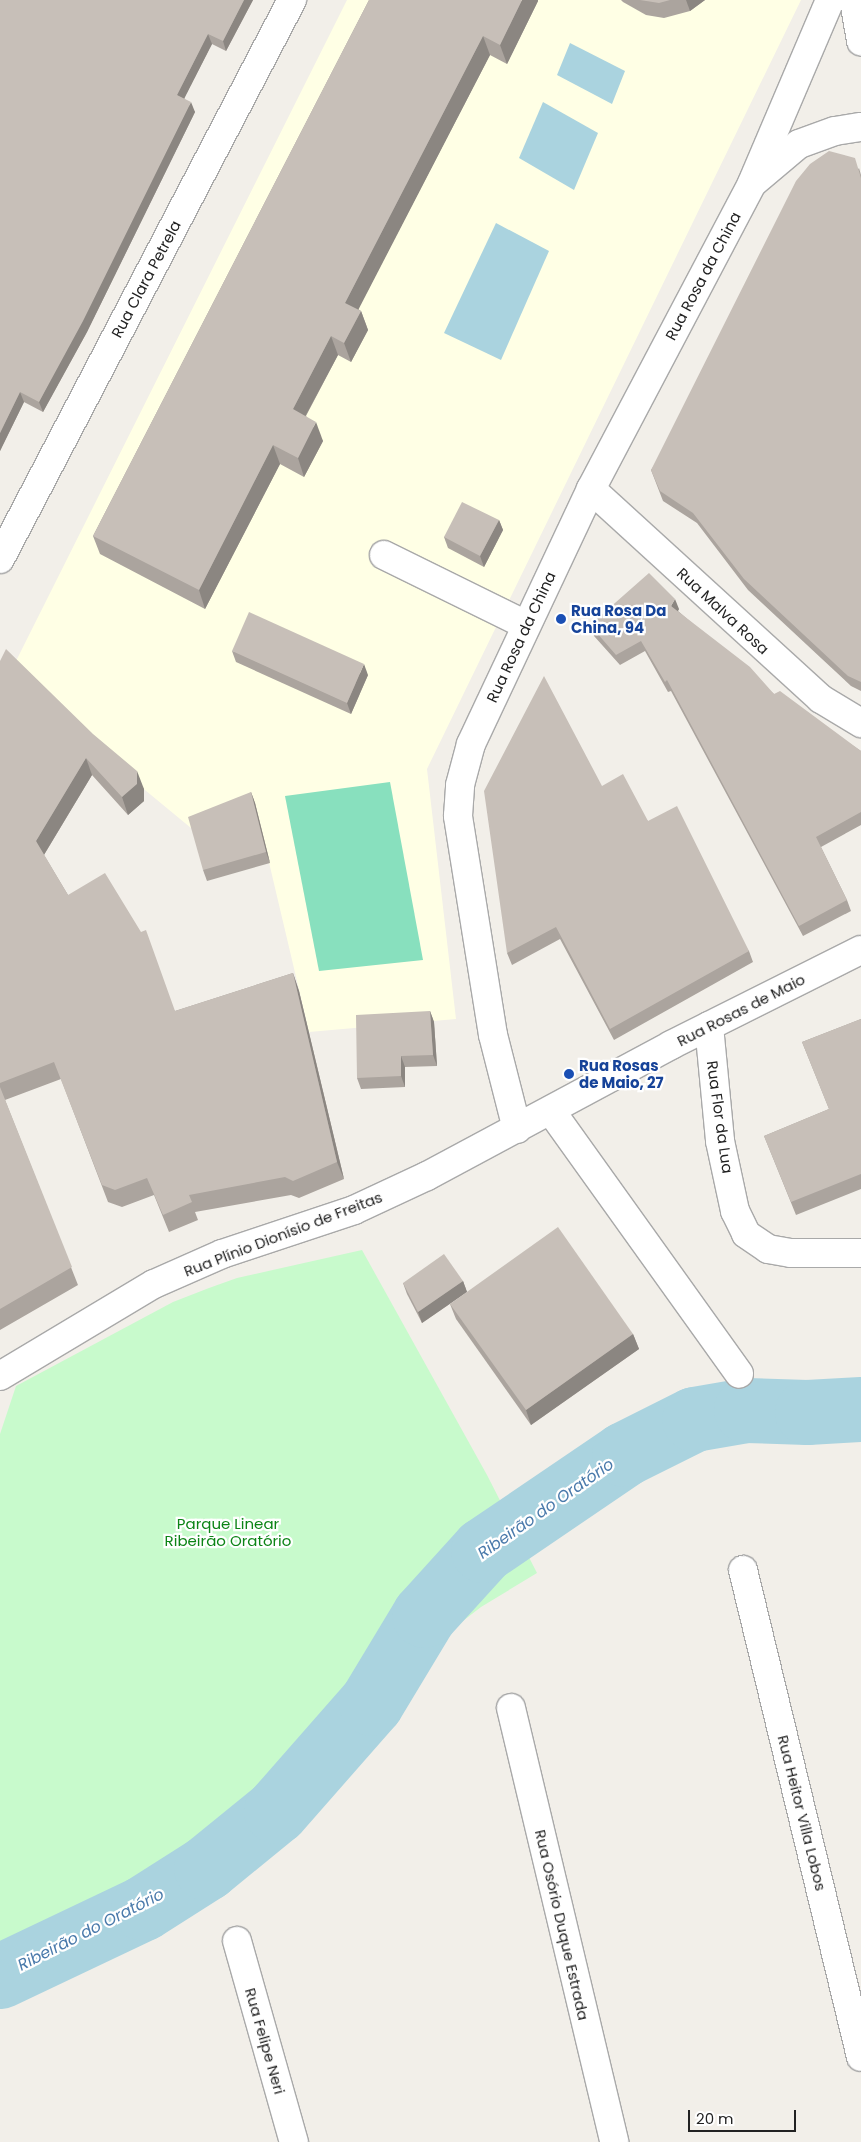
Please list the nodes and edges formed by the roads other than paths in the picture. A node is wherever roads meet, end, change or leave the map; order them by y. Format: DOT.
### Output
graph roads {
  1 [pos="292,0"];
  2 [pos="830,0"];
  3 [pos="854,0"];
  4 [pos="861,41"];
  5 [pos="861,128"];
  6 [pos="752,183"];
  7 [pos="591,489"];
  8 [pos="384,555"];
  9 [pos="0,559"];
  10 [pos="526,625"];
  11 [pos="861,723"];
  12 [pos="861,950"];
  13 [pos="709,1026"];
  14 [pos="551,1111"];
  15 [pos="517,1128"];
  16 [pos="861,1253"];
  17 [pos="739,1374"];
  18 [pos="0,1376"];
  19 [pos="743,1570"];
  20 [pos="511,1708"];
  21 [pos="237,1941"];
  22 [pos="861,2057"];
  23 [pos="294,2142"];
  24 [pos="614,2142"];
  1 -- 9 [label="street, Rua Clara Petrela"];
  2 -- 6 [label="street, Rua Rosa da China"];
  3 -- 4 [label="street"];
  5 -- 6 [label="street, Rua Rosa da China"];
  6 -- 7 [label="street, Rua Rosa da China"];
  7 -- 10 [label="street, Rua Rosa da China"];
  7 -- 11 [label="street, Rua Malva Rosa"];
  8 -- 10 [label="street"];
  10 -- 15 [label="street, Rua Rosa da China"];
  12 -- 13 [label="street, Rua Rosas de Maio"];
  13 -- 14 [label="street, Rua Rosas de Maio"];
  13 -- 16 [label="street, Rua Flor da Lua"];
  14 -- 15 [label="street, Rua Rosas de Maio"];
  14 -- 17 [label="street"];
  15 -- 18 [label="street, Rua Plínio Dionísio de Freitas"];
  19 -- 22 [label="street, Rua Heitor Villa Lobos"];
  20 -- 24 [label="street, Rua Osório Duque Estrada"];
  21 -- 23 [label="street, Rua Felipe Neri"];
}
